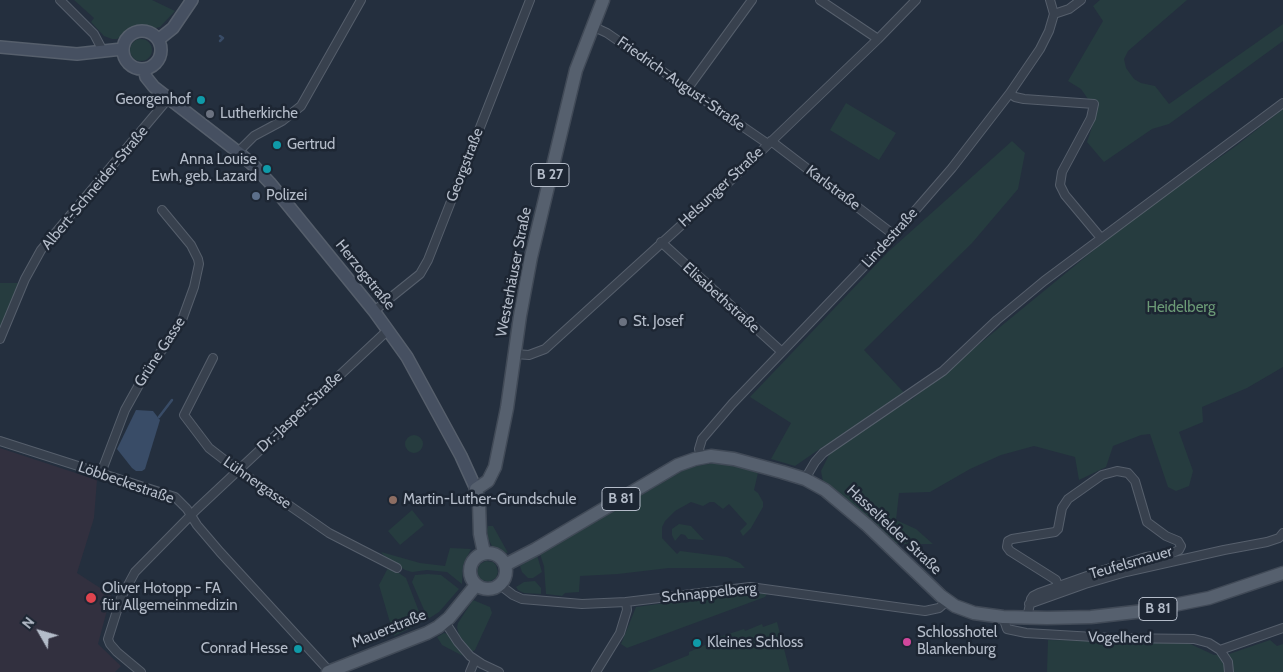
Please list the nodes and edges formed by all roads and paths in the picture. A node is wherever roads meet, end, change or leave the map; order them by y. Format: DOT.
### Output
graph roads {
  1 [pos="60,0"];
  2 [pos="192,0"];
  3 [pos="361,0"];
  4 [pos="530,0"];
  5 [pos="602,0"];
  6 [pos="752,0"];
  7 [pos="820,0"];
  8 [pos="916,0"];
  9 [pos="1050,0"];
  10 [pos="1081,0"];
  11 [pos="1054,14"];
  12 [pos="592,26"];
  13 [pos="878,39"];
  14 [pos="158,40"];
  15 [pos="0,47"];
  16 [pos="122,48"];
  17 [pos="103,51"];
  18 [pos="144,69"];
  19 [pos="688,88"];
  20 [pos="1010,93"];
  21 [pos="168,99"];
  22 [pos="1283,103"];
  23 [pos="770,143"];
  24 [pos="238,152"];
  25 [pos="162,210"];
  26 [pos="894,235"];
  27 [pos="1101,238"];
  28 [pos="661,242"];
  29 [pos="374,311"];
  30 [pos="388,330"];
  31 [pos="0,340"];
  32 [pos="782,352"];
  33 [pos="515,354"];
  34 [pos="213,358"];
  35 [pos="0,441"];
  36 [pos="701,457"];
  37 [pos="238,470"];
  38 [pos="101,473"];
  39 [pos="805,479"];
  40 [pos="476,489"];
  41 [pos="191,516"];
  42 [pos="1283,533"];
  43 [pos="484,553"];
  44 [pos="505,565"];
  45 [pos="397,568"];
  46 [pos="1283,573"];
  47 [pos="476,585"];
  48 [pos="500,585"];
  49 [pos="1058,586"];
  50 [pos="947,601"];
  51 [pos="626,602"];
  52 [pos="1029,604"];
  53 [pos="1003,617"];
  54 [pos="1027,618"];
  55 [pos="445,622"];
  56 [pos="1283,628"];
  57 [pos="1220,650"];
  58 [pos="475,660"];
  59 [pos="141,672"];
  60 [pos="329,672"];
  61 [pos="470,672"];
  62 [pos="500,672"];
  63 [pos="596,672"];
  64 [pos="1229,672"];
  1 -- 17 [label="street"];
  2 -- 14 [label="street"];
  3 -- 24 [label="street"];
  4 -- 29 [label="street, Georgstraße"];
  5 -- 12 [label="main road, Westerhäuser Straße / B 27"];
  6 -- 19 [label="street"];
  7 -- 13 [label="street"];
  8 -- 13 [label="street, Helsunger Straße"];
  9 -- 11 [label="street"];
  10 -- 11 [label="street"];
  11 -- 20 [label="street, Lindestraße"];
  12 -- 19 [label="street, Friedrich-August-Straße"];
  12 -- 33 [label="main road, Westerhäuser Straße / B 27"];
  13 -- 23 [label="street, Helsunger Straße"];
  14 -- 16 [label="street"];
  14 -- 18 [label="street"];
  15 -- 17 [label="street"];
  16 -- 17 [label="street"];
  16 -- 18 [label="street"];
  18 -- 21 [label="street, Herzogstraße"];
  19 -- 23 [label="street, Friedrich-August-Straße"];
  20 -- 26 [label="street, Lindestraße"];
  20 -- 27 [label="street"];
  21 -- 24 [label="street, Herzogstraße"];
  21 -- 31 [label="street, Albert-Schneider-Straße"];
  22 -- 27 [label="street"];
  23 -- 26 [label="street, Karlstraße"];
  23 -- 28 [label="street, Helsunger Straße"];
  24 -- 29 [label="street, Herzogstraße"];
  25 -- 38 [label="street, Grüne Gasse"];
  26 -- 32 [label="street, Lindestraße"];
  27 -- 39 [label="street"];
  28 -- 32 [label="street, Elisabethstraße"];
  28 -- 33 [label="street, Helsunger Straße"];
  29 -- 30 [label="street, Herzogstraße"];
  30 -- 37 [label="street, Dr.-Jasper-Straße"];
  30 -- 40 [label="street, Herzogstraße"];
  32 -- 36 [label="street, Lindestraße"];
  33 -- 40 [label="main road, Westerhäuser Straße / B 27"];
  34 -- 37 [label="street, Lühnergasse"];
  35 -- 38 [label="street, Löbbeckestraße"];
  36 -- 39 [label="main road, Hasselfelder Straße / B 81"];
  36 -- 44 [label="main road, Hasselfelder Straße / B 81"];
  37 -- 41 [label="street, Dr.-Jasper-Straße"];
  37 -- 45 [label="street, Lühnergasse"];
  38 -- 41 [label="street, Löbbeckestraße"];
  39 -- 50 [label="main road, Hasselfelder Straße / B 81"];
  40 -- 43 [label="main road, Herzogstraße"];
  41 -- 59 [label="street, Dr.-Jasper-Straße"];
  41 -- 60 [label="street, Löbbeckestraße"];
  42 -- 52 [label="street"];
  43 -- 44 [label="main road"];
  43 -- 47 [label="main road"];
  44 -- 48 [label="main road"];
  46 -- 54 [label="main road, Hasselfelder Straße / B 81"];
  47 -- 48 [label="main road"];
  47 -- 55 [label="main road, Mauerstraße"];
  48 -- 51 [label="street, Schnappelberg"];
  49 -- 49 [label="street, Teufelsmauer"];
  49 -- 52 [label="street, Teufelsmauer"];
  50 -- 51 [label="street, Schnappelberg"];
  50 -- 53 [label="main road, Hasselfelder Straße / B 81"];
  51 -- 63 [label="street"];
  52 -- 54 [label="street"];
  53 -- 54 [label="main road, Hasselfelder Straße / B 81"];
  53 -- 57 [label="street, Vogelherd"];
  55 -- 58 [label="street"];
  55 -- 60 [label="main road, Mauerstraße"];
  56 -- 57 [label="street"];
  57 -- 64 [label="street"];
  58 -- 61 [label="street"];
  58 -- 62 [label="street"];
}
